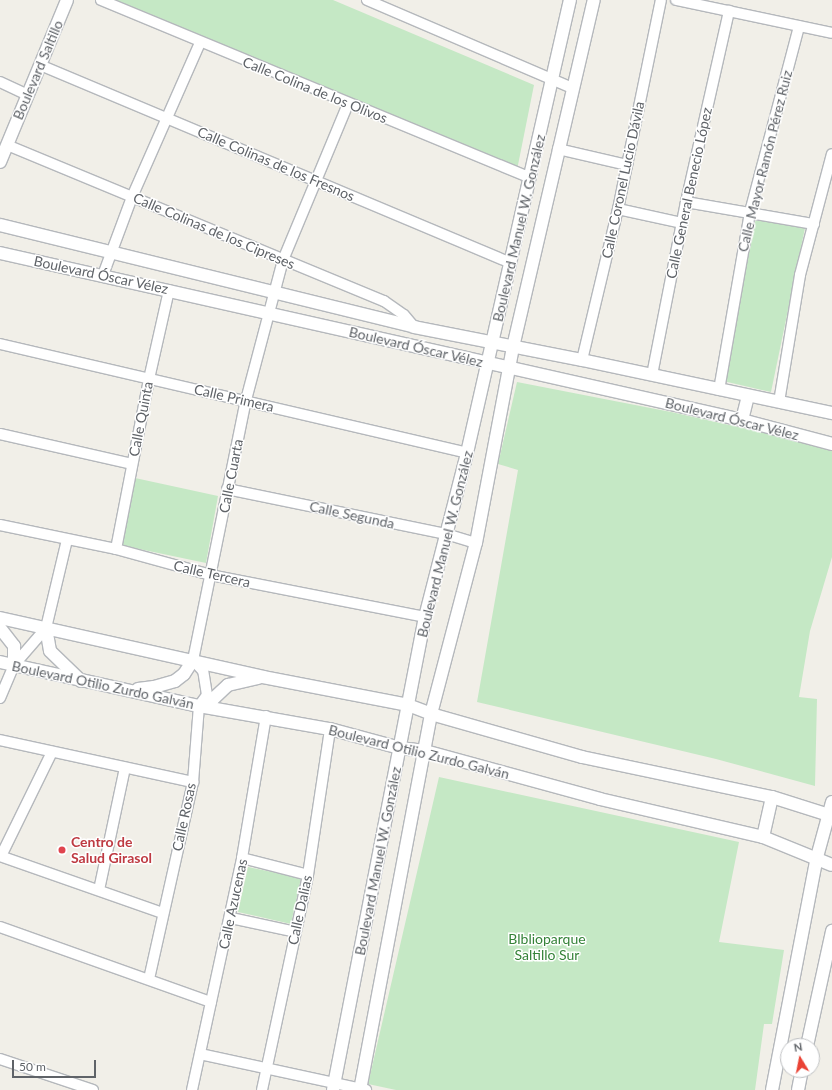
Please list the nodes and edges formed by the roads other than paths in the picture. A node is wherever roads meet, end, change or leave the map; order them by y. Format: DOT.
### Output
graph roads {
  1 [pos="67,0"];
  2 [pos="101,0"];
  3 [pos="367,0"];
  4 [pos="570,0"];
  5 [pos="594,0"];
  6 [pos="661,0"];
  7 [pos="676,0"];
  8 [pos="729,11"];
  9 [pos="799,26"];
  10 [pos="832,33"];
  11 [pos="200,43"];
  12 [pos="40,65"];
  13 [pos="551,79"];
  14 [pos="0,82"];
  15 [pos="572,88"];
  16 [pos="28,95"];
  17 [pos="348,104"];
  18 [pos="166,117"];
  19 [pos="7,145"];
  20 [pos="558,148"];
  21 [pos="832,154"];
  22 [pos="0,162"];
  23 [pos="627,165"];
  24 [pos="531,178"];
  25 [pos="314,181"];
  26 [pos="132,196"];
  27 [pos="686,202"];
  28 [pos="618,209"];
  29 [pos="750,212"];
  30 [pos="682,223"];
  31 [pos="814,224"];
  32 [pos="0,225"];
  33 [pos="0,253"];
  34 [pos="110,254"];
  35 [pos="283,260"];
  36 [pos="511,263"];
  37 [pos="103,275"];
  38 [pos="169,290"];
  39 [pos="273,292"];
  40 [pos="267,313"];
  41 [pos="414,327"];
  42 [pos="492,343"];
  43 [pos="0,344"];
  44 [pos="514,347"];
  45 [pos="582,360"];
  46 [pos="487,363"];
  47 [pos="509,367"];
  48 [pos="652,375"];
  49 [pos="148,379"];
  50 [pos="718,390"];
  51 [pos="748,396"];
  52 [pos="246,400"];
  53 [pos="779,402"];
  54 [pos="832,413"];
  55 [pos="742,420"];
  56 [pos="0,434"];
  57 [pos="832,444"];
  58 [pos="467,453"];
  59 [pos="132,464"];
  60 [pos="227,489"];
  61 [pos="0,525"];
  62 [pos="446,534"];
  63 [pos="67,540"];
  64 [pos="476,543"];
  65 [pos="116,549"];
  66 [pos="211,575"];
  67 [pos="425,617"];
  68 [pos="0,618"];
  69 [pos="0,628"];
  70 [pos="46,628"];
  71 [pos="193,660"];
  72 [pos="0,662"];
  73 [pos="14,665"];
  74 [pos="263,677"];
  75 [pos="82,682"];
  76 [pos="125,689"];
  77 [pos="0,698"];
  78 [pos="408,705"];
  79 [pos="198,706"];
  80 [pos="431,714"];
  81 [pos="266,716"];
  82 [pos="330,729"];
  83 [pos="0,740"];
  84 [pos="400,748"];
  85 [pos="425,751"];
  86 [pos="52,752"];
  87 [pos="125,768"];
  88 [pos="193,782"];
  89 [pos="772,797"];
  90 [pos="831,811"];
  91 [pos="763,837"];
  92 [pos="0,856"];
  93 [pos="817,857"];
  94 [pos="242,858"];
  95 [pos="832,865"];
  96 [pos="308,875"];
  97 [pos="99,890"];
  98 [pos="163,913"];
  99 [pos="230,918"];
  100 [pos="0,927"];
  101 [pos="832,931"];
  102 [pos="296,932"];
  103 [pos="149,979"];
  104 [pos="211,1002"];
  105 [pos="809,1038"];
  106 [pos="200,1054"];
  107 [pos="0,1059"];
  108 [pos="267,1069"];
  109 [pos="800,1078"];
  110 [pos="334,1086"];
  111 [pos="93,1090"];
  112 [pos="192,1090"];
  113 [pos="262,1090"];
  114 [pos="362,1090"];
  115 [pos="772,1090"];
  116 [pos="798,1090"];
  1 -- 12 [label="street, Boulevard Saltillo"];
  2 -- 11 [label="street, Calle Colina de los Olivos"];
  3 -- 13 [label="street"];
  4 -- 13 [label="street, Boulevard Manuel W. González"];
  5 -- 15 [label="street, Boulevard Manuel W. González"];
  6 -- 23 [label="street, Calle Coronel Lucio Dávila"];
  7 -- 8 [label="street"];
  8 -- 9 [label="street"];
  8 -- 27 [label="street, Calle General Benecio López"];
  9 -- 10 [label="street"];
  9 -- 29 [label="street, Calle Mayor Ramón Pérez Ruiz"];
  11 -- 17 [label="street, Calle Colina de los Olivos"];
  11 -- 18 [label="street"];
  12 -- 16 [label="street, Boulevard Saltillo"];
  12 -- 18 [label="street, Calle Colinas de los Fresnos"];
  13 -- 15 [label="street"];
  13 -- 24 [label="street, Boulevard Manuel W. González"];
  14 -- 16 [label="street"];
  15 -- 20 [label="street, Boulevard Manuel W. González"];
  16 -- 19 [label="street, Boulevard Saltillo"];
  17 -- 24 [label="street, Calle Colina de los Olivos"];
  17 -- 25 [label="street, Calle Cuarta"];
  18 -- 25 [label="street, Calle Colinas de los Fresnos"];
  18 -- 26 [label="street"];
  19 -- 22 [label="street, Boulevard Saltillo"];
  19 -- 26 [label="street, Calle Colinas de los Cipreses"];
  20 -- 23 [label="street"];
  20 -- 44 [label="street, Boulevard Manuel W. González"];
  21 -- 31 [label="street"];
  23 -- 28 [label="street, Calle Coronel Lucio Dávila"];
  24 -- 36 [label="street, Boulevard Manuel W. González"];
  25 -- 35 [label="street, Calle Cuarta"];
  25 -- 36 [label="street, Calle Colinas de los Fresnos"];
  26 -- 34 [label="street"];
  26 -- 35 [label="street, Calle Colinas de los Cipreses"];
  27 -- 29 [label="street"];
  27 -- 30 [label="street, Calle General Benecio López"];
  28 -- 30 [label="street"];
  28 -- 45 [label="street, Calle Coronel Lucio Dávila"];
  29 -- 31 [label="street"];
  29 -- 50 [label="street, Calle Mayor Ramón Pérez Ruiz"];
  30 -- 48 [label="street, Calle General Benecio López"];
  31 -- 53 [label="street"];
  32 -- 34 [label="street, Boulevard Óscar Vélez"];
  33 -- 37 [label="street, Boulevard Óscar Vélez"];
  34 -- 37 [label="street"];
  34 -- 39 [label="street, Boulevard Óscar Vélez"];
  35 -- 39 [label="street, Calle Cuarta"];
  35 -- 41 [label="street, Calle Colinas de los Cipreses"];
  36 -- 42 [label="street, Boulevard Manuel W. González"];
  37 -- 38 [label="street, Boulevard Óscar Vélez"];
  38 -- 40 [label="street, Boulevard Óscar Vélez"];
  38 -- 49 [label="street, Calle Quinta"];
  39 -- 40 [label="street, Calle Cuarta"];
  39 -- 41 [label="street, Boulevard Óscar Vélez"];
  40 -- 46 [label="street, Boulevard Óscar Vélez"];
  40 -- 52 [label="street, Calle Cuarta"];
  41 -- 42 [label="street, Boulevard Óscar Vélez"];
  42 -- 44 [label="street, Boulevard Óscar Vélez"];
  42 -- 46 [label="street, Boulevard Manuel W. González"];
  43 -- 49 [label="street, Calle Primera"];
  44 -- 45 [label="street, Boulevard Óscar Vélez"];
  44 -- 47 [label="street, Boulevard Manuel W. González"];
  45 -- 48 [label="street, Boulevard Óscar Vélez"];
  46 -- 47 [label="street, Boulevard Óscar Vélez"];
  46 -- 58 [label="street, Boulevard Manuel W. González"];
  47 -- 55 [label="street, Boulevard Óscar Vélez"];
  47 -- 64 [label="street, Boulevard Manuel W. González"];
  48 -- 50 [label="street, Boulevard Óscar Vélez"];
  49 -- 52 [label="street, Calle Primera"];
  49 -- 59 [label="street, Calle Quinta"];
  50 -- 51 [label="street, Boulevard Óscar Vélez"];
  51 -- 53 [label="street, Boulevard Óscar Vélez"];
  51 -- 55 [label="street"];
  52 -- 58 [label="street, Calle Primera"];
  52 -- 60 [label="street, Calle Cuarta"];
  53 -- 54 [label="street, Boulevard Óscar Vélez"];
  55 -- 57 [label="street, Boulevard Óscar Vélez"];
  56 -- 59 [label="street"];
  58 -- 62 [label="street, Boulevard Manuel W. González"];
  59 -- 65 [label="street, Calle Quinta"];
  60 -- 62 [label="street, Calle Segunda"];
  60 -- 66 [label="street, Calle Cuarta"];
  61 -- 63 [label="street, Calle Tercera"];
  62 -- 64 [label="street, Calle Segunda"];
  62 -- 67 [label="street, Boulevard Manuel W. González"];
  63 -- 65 [label="street, Calle Tercera"];
  63 -- 70 [label="street"];
  64 -- 80 [label="street, Boulevard Manuel W. González"];
  65 -- 66 [label="street, Calle Tercera"];
  66 -- 67 [label="street, Calle Tercera"];
  66 -- 71 [label="street, Calle Cuarta"];
  67 -- 78 [label="street, Boulevard Manuel W. González"];
  68 -- 70 [label="street"];
  69 -- 73 [label="street"];
  70 -- 71 [label="street"];
  70 -- 73 [label="street"];
  70 -- 75 [label="street"];
  71 -- 74 [label="street"];
  71 -- 76 [label="street"];
  71 -- 79 [label="street, Calle Rosas"];
  72 -- 73 [label="street, Boulevard Otilio Zurdo Galván"];
  73 -- 75 [label="street, Boulevard Otilio Zurdo Galván"];
  73 -- 77 [label="street"];
  74 -- 78 [label="street"];
  74 -- 79 [label="street"];
  75 -- 76 [label="street, Boulevard Otilio Zurdo Galván"];
  76 -- 79 [label="street, Boulevard Otilio Zurdo Galván"];
  78 -- 80 [label="street"];
  78 -- 84 [label="street, Boulevard Manuel W. González"];
  79 -- 81 [label="street, Boulevard Otilio Zurdo Galván"];
  79 -- 88 [label="street, Calle Rosas"];
  80 -- 85 [label="street, Boulevard Manuel W. González"];
  80 -- 89 [label="street"];
  81 -- 82 [label="street, Boulevard Otilio Zurdo Galván"];
  81 -- 94 [label="street, Calle Azucenas"];
  82 -- 84 [label="street, Boulevard Otilio Zurdo Galván"];
  82 -- 96 [label="street, Calle Dalias"];
  83 -- 86 [label="street"];
  84 -- 85 [label="street, Boulevard Otilio Zurdo Galván"];
  84 -- 110 [label="street, Boulevard Manuel W. González"];
  85 -- 91 [label="street, Boulevard Otilio Zurdo Galván"];
  85 -- 114 [label="street, Boulevard Manuel W. González"];
  86 -- 87 [label="street"];
  86 -- 92 [label="street"];
  87 -- 88 [label="street"];
  87 -- 97 [label="street"];
  88 -- 98 [label="street, Calle Rosas"];
  89 -- 90 [label="street"];
  89 -- 91 [label="street"];
  90 -- 93 [label="street"];
  91 -- 93 [label="street, Boulevard Otilio Zurdo Galván"];
  92 -- 97 [label="street"];
  93 -- 95 [label="street, Boulevard Otilio Zurdo Galván"];
  93 -- 115 [label="street"];
  94 -- 96 [label="street"];
  94 -- 99 [label="street, Calle Azucenas"];
  96 -- 102 [label="street, Calle Dalias"];
  97 -- 98 [label="street"];
  98 -- 103 [label="street, Calle Rosas"];
  99 -- 102 [label="street"];
  99 -- 104 [label="street, Calle Azucenas"];
  100 -- 103 [label="street"];
  101 -- 105 [label="street"];
  102 -- 108 [label="street, Calle Dalias"];
  103 -- 104 [label="street"];
  104 -- 106 [label="street, Calle Azucenas"];
  106 -- 108 [label="street"];
  106 -- 112 [label="street, Calle Azucenas"];
  107 -- 111 [label="street"];
  108 -- 110 [label="street"];
  108 -- 113 [label="street, Calle Dalias"];
  109 -- 116 [label="street"];
  110 -- 114 [label="street"];
}
